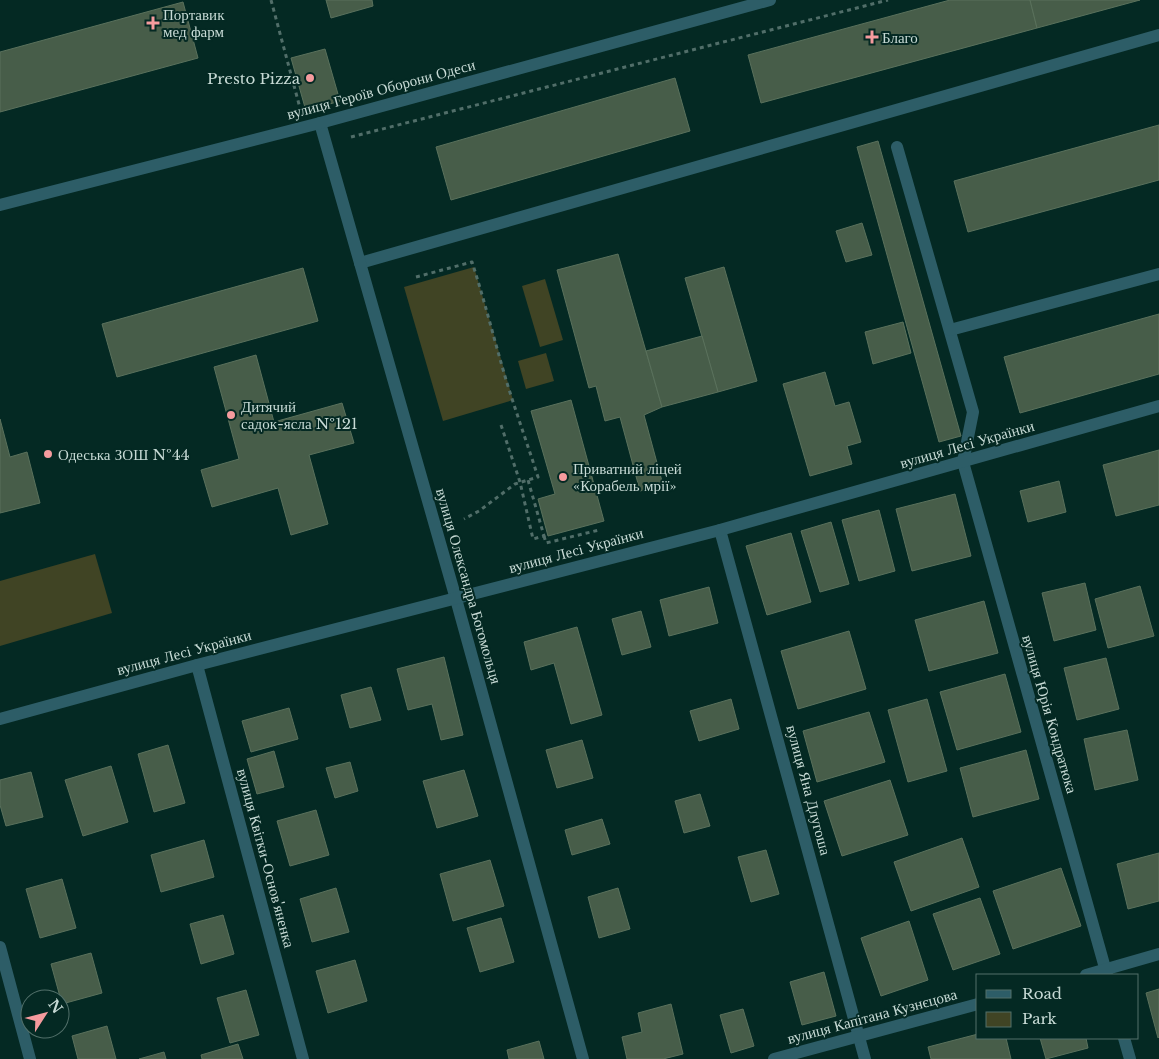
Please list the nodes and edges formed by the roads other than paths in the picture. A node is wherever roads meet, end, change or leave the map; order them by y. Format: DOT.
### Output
graph roads {
  1 [pos="770,0"];
  2 [pos="1159,35"];
  3 [pos="320,123"];
  4 [pos="897,147"];
  5 [pos="0,205"];
  6 [pos="360,263"];
  7 [pos="1159,274"];
  8 [pos="950,330"];
  9 [pos="1159,406"];
  10 [pos="963,462"];
  11 [pos="720,530"];
  12 [pos="456,599"];
  13 [pos="197,665"];
  14 [pos="0,719"];
  15 [pos="0,947"];
  16 [pos="1159,954"];
  17 [pos="1106,973"];
  18 [pos="976,1005"];
  19 [pos="859,1036"];
  20 [pos="1124,1039"];
  21 [pos="30,1059"];
  22 [pos="303,1059"];
  23 [pos="583,1059"];
  24 [pos="774,1059"];
  25 [pos="865,1059"];
  26 [pos="1130,1059"];
  1 -- 3 [label="street, вулиця Героїв Оборони Одеси"];
  2 -- 6 [label="street"];
  3 -- 5 [label="street, вулиця Героїв Оборони Одеси"];
  3 -- 6 [label="street, вулиця Олександра Богомольця"];
  4 -- 8 [label="street"];
  6 -- 12 [label="street, вулиця Олександра Богомольця"];
  7 -- 8 [label="street"];
  8 -- 10 [label="street"];
  9 -- 10 [label="street, вулиця Лесі Українки"];
  10 -- 11 [label="street, вулиця Лесі Українки"];
  10 -- 17 [label="street, вулиця Юрія Кондратюка"];
  11 -- 12 [label="street, вулиця Лесі Українки"];
  11 -- 19 [label="street, вулиця Яна Длугоша"];
  12 -- 13 [label="street, вулиця Лесі Українки"];
  12 -- 23 [label="street, вулиця Олександра Богомольця"];
  13 -- 14 [label="street, вулиця Лесі Українки"];
  13 -- 22 [label="street, вулиця Квітки-Основ'яненка"];
  15 -- 21 [label="street"];
  16 -- 17 [label="street"];
  18 -- 19 [label="street, вулиця Капітана Кузнєцова"];
  19 -- 24 [label="street, вулиця Капітана Кузнєцова"];
  19 -- 25 [label="street, вулиця Яна Длугоша"];
  20 -- 26 [label="street"];
}
